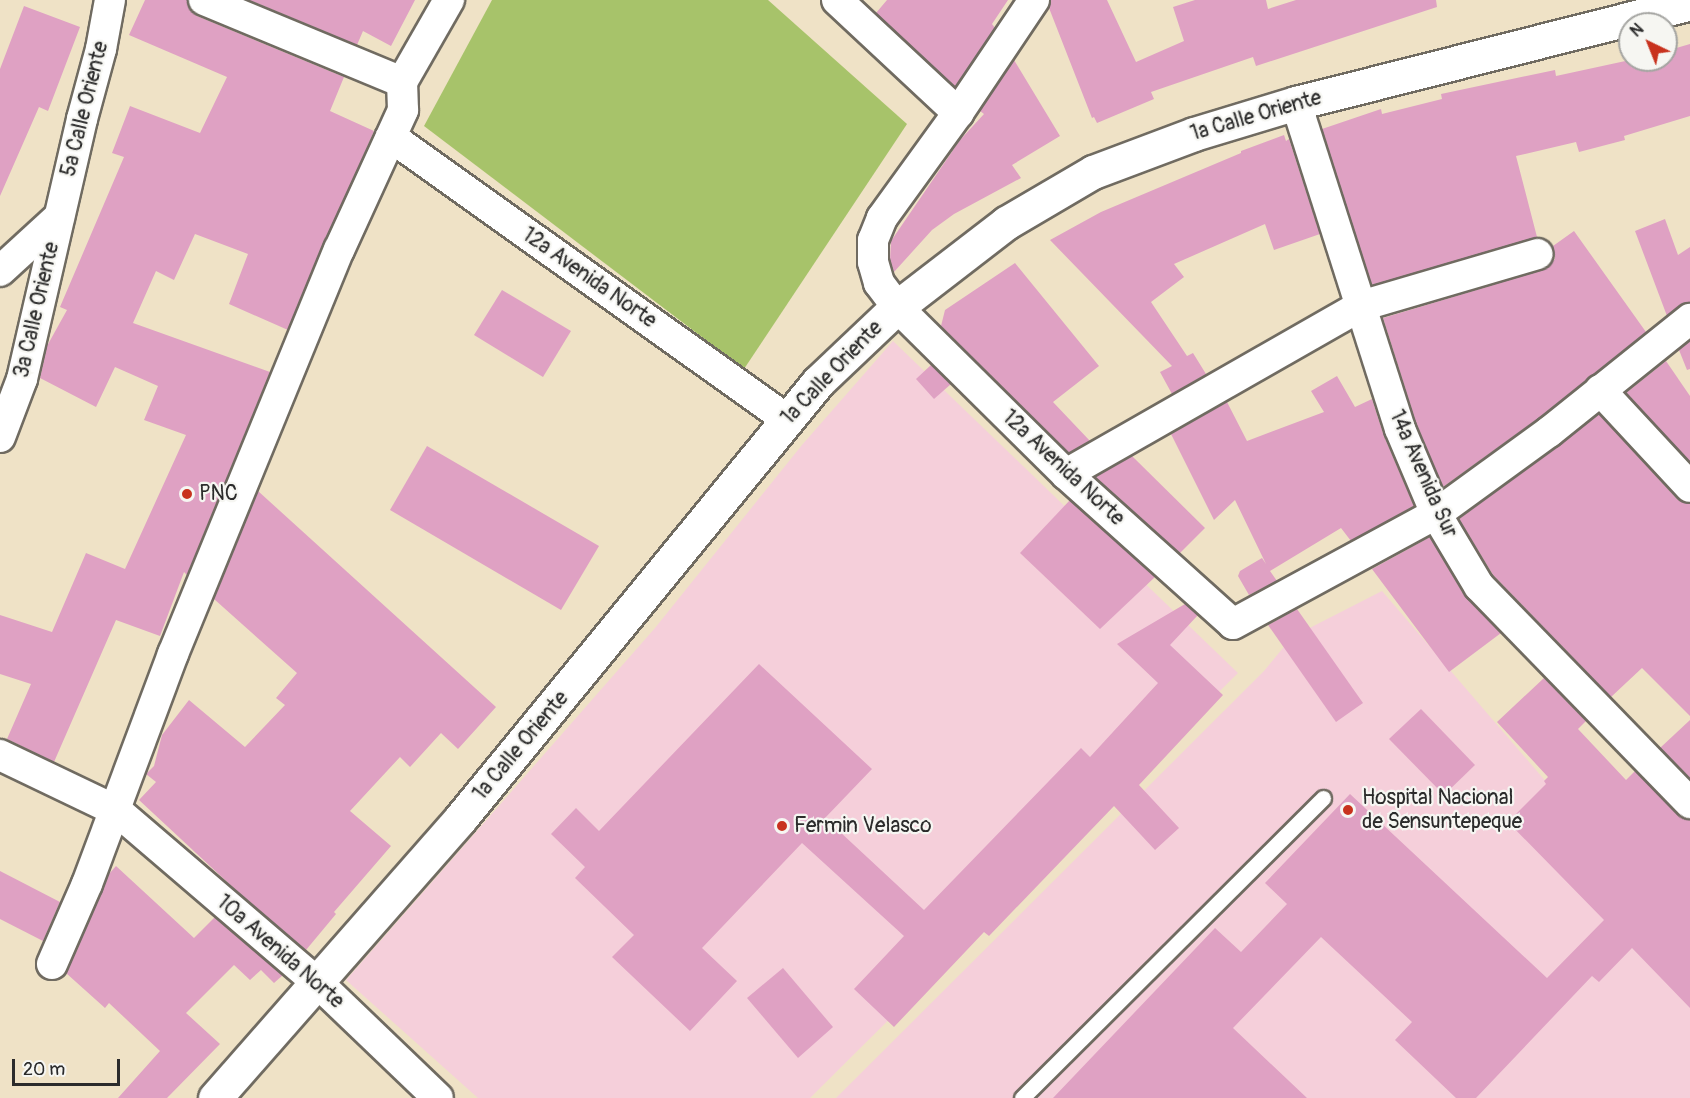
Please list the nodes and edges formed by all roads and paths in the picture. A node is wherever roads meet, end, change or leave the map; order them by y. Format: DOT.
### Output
graph roads {
  1 [pos="110,0"];
  2 [pos="204,0"];
  3 [pos="449,0"];
  4 [pos="837,0"];
  5 [pos="1034,0"];
  6 [pos="1690,3"];
  7 [pos="402,82"];
  8 [pos="1296,103"];
  9 [pos="958,113"];
  10 [pos="391,137"];
  11 [pos="59,217"];
  12 [pos="1538,254"];
  13 [pos="0,271"];
  14 [pos="1361,306"];
  15 [pos="897,307"];
  16 [pos="1690,319"];
  17 [pos="1600,390"];
  18 [pos="787,419"];
  19 [pos="0,437"];
  20 [pos="1066,474"];
  21 [pos="1690,488"];
  22 [pos="1436,514"];
  23 [pos="0,755"];
  24 [pos="1323,798"];
  25 [pos="1690,804"];
  26 [pos="117,811"];
  27 [pos="52,964"];
  28 [pos="318,983"];
  29 [pos="215,1098"];
  30 [pos="438,1098"];
  31 [pos="1023,1098"];
  1 -- 11 [label="street, 5a Calle Oriente"];
  2 -- 7 [label="street"];
  3 -- 7 [label="street"];
  4 -- 9 [label="street"];
  5 -- 9 [label="street, 12a Avenida Norte"];
  6 -- 8 [label="street, 1a Calle Oriente"];
  7 -- 10 [label="street"];
  8 -- 14 [label="street, 14a Avenida Sur"];
  8 -- 15 [label="street, 1a Calle Oriente"];
  9 -- 15 [label="street, 12a Avenida Norte"];
  10 -- 18 [label="street, 12a Avenida Norte"];
  10 -- 26 [label="street"];
  11 -- 13 [label="street"];
  11 -- 19 [label="street, 3a Calle Oriente"];
  12 -- 14 [label="street"];
  14 -- 20 [label="street"];
  14 -- 22 [label="street, 14a Avenida Sur"];
  15 -- 18 [label="street, 1a Calle Oriente"];
  15 -- 20 [label="street, 12a Avenida Norte"];
  16 -- 17 [label="street"];
  17 -- 21 [label="street"];
  17 -- 22 [label="street"];
  18 -- 28 [label="street, 1a Calle Oriente"];
  20 -- 22 [label="street, 12a Avenida Norte"];
  22 -- 25 [label="street, 14a Avenida Sur"];
  23 -- 26 [label="street, 10a Avenida Norte"];
  24 -- 31 [label="lane"];
  26 -- 27 [label="street"];
  26 -- 28 [label="street, 10a Avenida Norte"];
  28 -- 29 [label="street, 1a Calle Oriente"];
  28 -- 30 [label="street, 10a Avenida Norte"];
}
